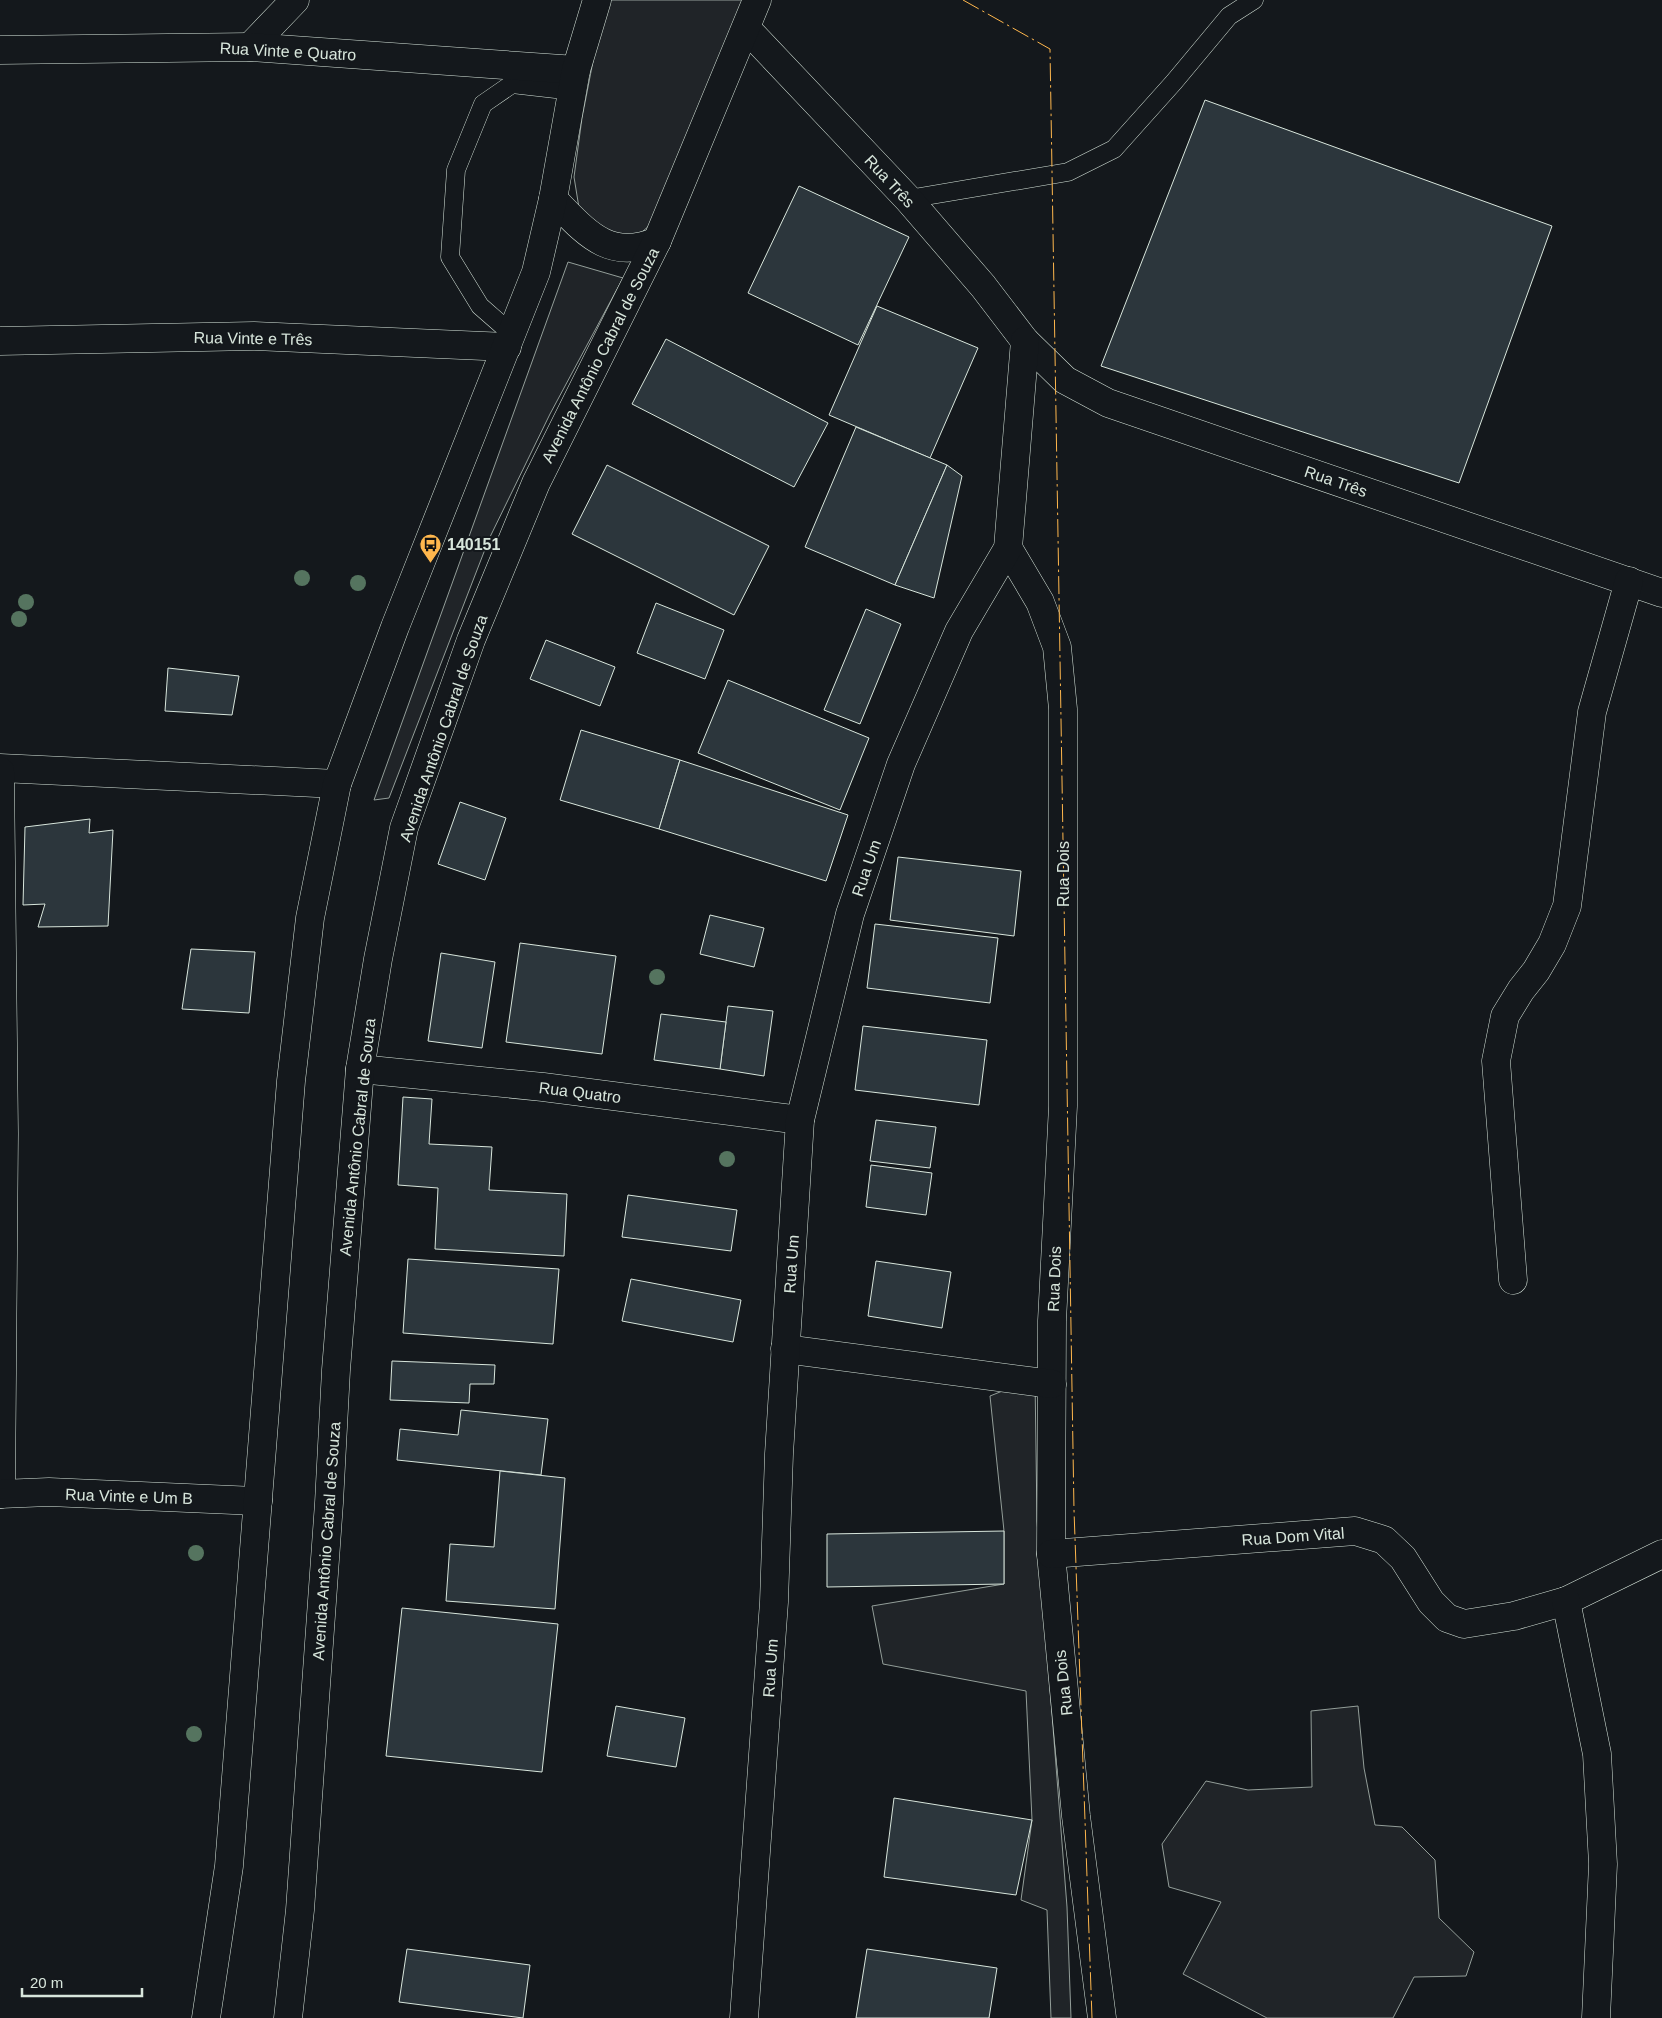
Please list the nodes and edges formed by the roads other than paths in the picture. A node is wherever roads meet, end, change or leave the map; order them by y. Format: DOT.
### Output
graph roads {
  1 [pos="295,0"];
  2 [pos="597,0"];
  3 [pos="757,0"];
  4 [pos="1254,0"];
  5 [pos="746,28"];
  6 [pos="250,47"];
  7 [pos="0,50"];
  8 [pos="574,80"];
  9 [pos="553,199"];
  10 [pos="908,199"];
  11 [pos="657,241"];
  12 [pos="0,341"];
  13 [pos="509,341"];
  14 [pos="1025,341"];
  15 [pos="1008,548"];
  16 [pos="1630,581"];
  17 [pos="1662,593"];
  18 [pos="0,770"];
  19 [pos="337,784"];
  20 [pos="360,1069"];
  21 [pos="800,1120"];
  22 [pos="1513,1280"];
  23 [pos="785,1349"];
  24 [pos="1052,1384"];
  25 [pos="0,1494"];
  26 [pos="258,1501"];
  27 [pos="1051,1554"];
  28 [pos="1662,1554"];
  29 [pos="1566,1601"];
  30 [pos="206,2018"];
  31 [pos="288,2018"];
  32 [pos="744,2018"];
  33 [pos="1102,2018"];
  34 [pos="1596,2018"];
  1 -- 6 [label="main road"];
  2 -- 8 [label="main road"];
  3 -- 5 [label="main road, Avenida Antônio Cabral de Souza"];
  4 -- 10 [label="lane"];
  5 -- 10 [label="main road, Rua Três"];
  5 -- 11 [label="main road, Avenida Antônio Cabral de Souza"];
  6 -- 7 [label="main road, Rua Vinte e Quatro"];
  6 -- 8 [label="main road, Rua Vinte e Quatro"];
  8 -- 9 [label="main road"];
  8 -- 13 [label="lane"];
  9 -- 11 [label="main road"];
  9 -- 13 [label="main road"];
  10 -- 14 [label="main road, Rua Três"];
  11 -- 20 [label="main road, Avenida Antônio Cabral de Souza"];
  12 -- 13 [label="main road, Rua Vinte e Três"];
  13 -- 19 [label="main road"];
  14 -- 15 [label="main road"];
  14 -- 16 [label="main road, Rua Três"];
  15 -- 21 [label="main road, Rua Um"];
  15 -- 24 [label="main road, Rua Dois"];
  16 -- 17 [label="main road, Rua Três"];
  16 -- 22 [label="main road"];
  18 -- 19 [label="main road"];
  18 -- 25 [label="main road"];
  19 -- 26 [label="main road"];
  20 -- 21 [label="main road, Rua Quatro"];
  20 -- 31 [label="main road, Avenida Antônio Cabral de Souza"];
  21 -- 23 [label="main road, Rua Um"];
  23 -- 24 [label="main road"];
  23 -- 32 [label="main road, Rua Um"];
  24 -- 27 [label="main road, Rua Dois"];
  25 -- 26 [label="main road, Rua Vinte e Um B"];
  26 -- 30 [label="main road"];
  27 -- 29 [label="main road, Rua Dom Vital"];
  27 -- 33 [label="main road, Rua Dois"];
  28 -- 29 [label="main road, Rua Dom Vital"];
  29 -- 34 [label="main road"];
}
